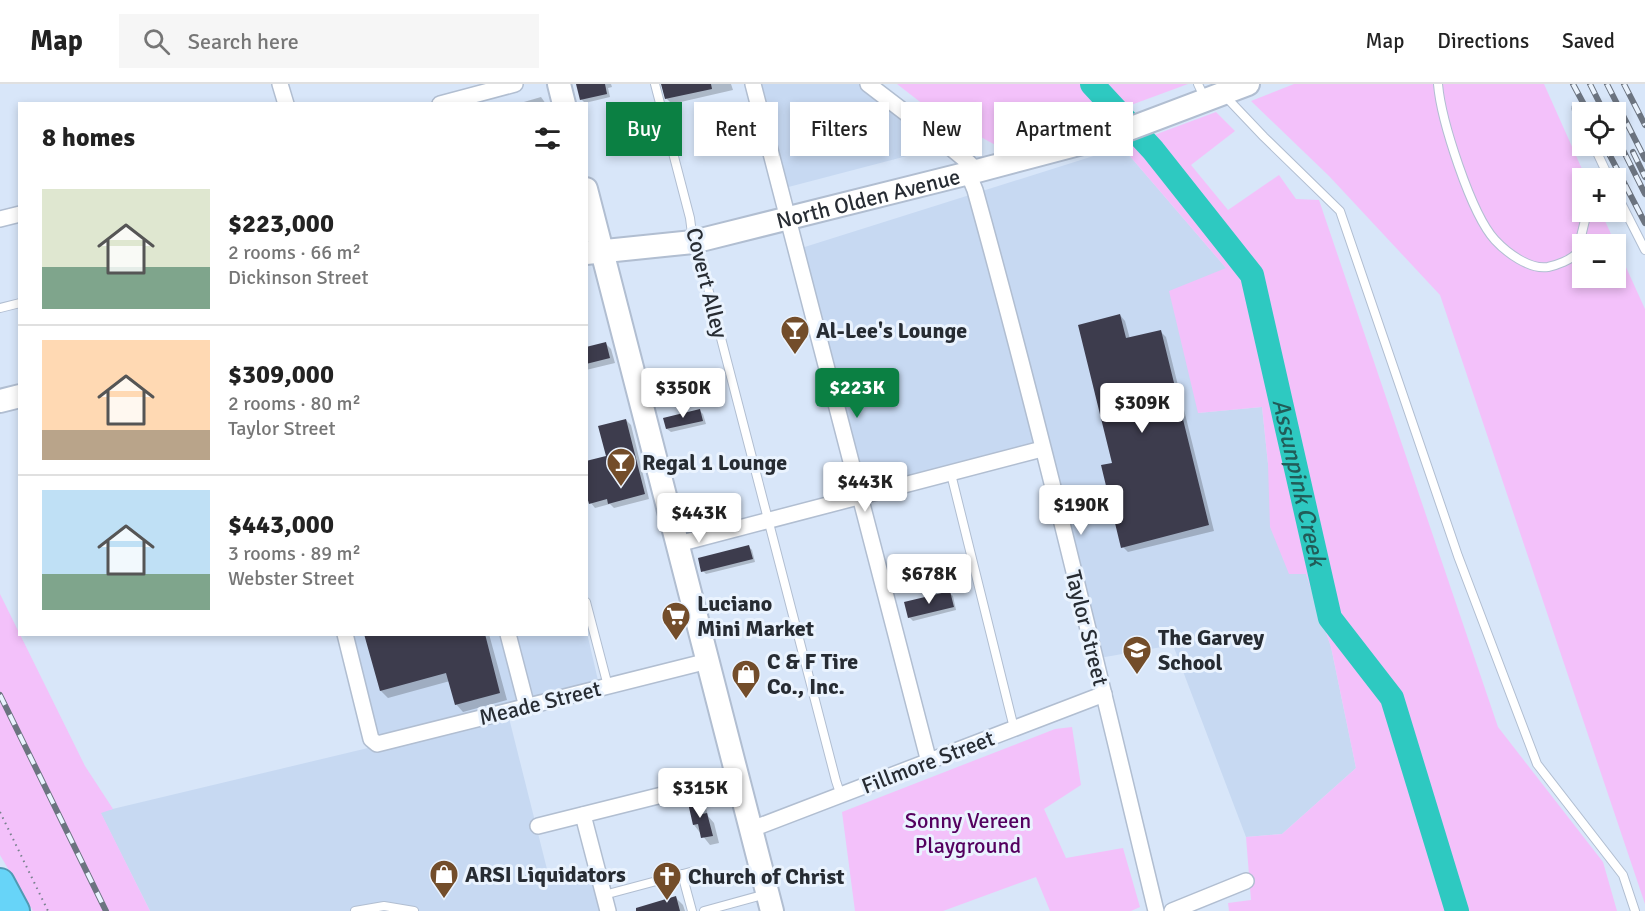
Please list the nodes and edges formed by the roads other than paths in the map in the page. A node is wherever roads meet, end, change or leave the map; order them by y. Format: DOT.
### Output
graph roads {
  1 [pos="280,84"];
  2 [pos="515,84"];
  3 [pos="559,84"];
  4 [pos="656,84"];
  5 [pos="753,84"];
  6 [pos="868,84"];
  7 [pos="1248,84"];
  8 [pos="1438,84"];
  9 [pos="1209,92"];
  10 [pos="459,101"];
  11 [pos="285,102"];
  12 [pos="564,102"];
  13 [pos="972,172"];
  14 [pos="588,203"];
  15 [pos="1626,212"];
  16 [pos="18,214"];
  17 [pos="0,219"];
  18 [pos="787,219"];
  19 [pos="1585,222"];
  20 [pos="693,242"];
  21 [pos="1645,250"];
  22 [pos="595,252"];
  23 [pos="18,304"];
  24 [pos="0,308"];
  25 [pos="18,396"];
  26 [pos="0,401"];
  27 [pos="1042,449"];
  28 [pos="951,474"];
  29 [pos="860,497"];
  30 [pos="769,521"];
  31 [pos="678,544"];
  32 [pos="588,610"];
  33 [pos="346,636"];
  34 [pos="509,636"];
  35 [pos="708,661"];
  36 [pos="608,686"];
  37 [pos="1104,694"];
  38 [pos="527,707"];
  39 [pos="1014,728"];
  40 [pos="929,762"];
  41 [pos="738,776"];
  42 [pos="841,796"];
  43 [pos="583,815"];
  44 [pos="538,826"];
  45 [pos="752,829"];
  46 [pos="694,871"];
  47 [pos="682,874"];
  48 [pos="1246,881"];
  49 [pos="0,883"];
  50 [pos="604,895"];
  51 [pos="770,902"];
  52 [pos="15,911"];
  53 [pos="355,911"];
  54 [pos="414,911"];
  55 [pos="608,911"];
  56 [pos="692,911"];
  57 [pos="704,911"];
  58 [pos="1156,911"];
  59 [pos="1172,911"];
  60 [pos="1635,911"];
  1 -- 11 [label="street"];
  2 -- 10 [label="street"];
  3 -- 12 [label="street"];
  4 -- 20 [label="lane, Covert Alley"];
  5 -- 18 [label="street"];
  6 -- 13 [label="street"];
  7 -- 9 [label="street, North Olden Avenue"];
  8 -- 19 [label="lane"];
  9 -- 13 [label="street, North Olden Avenue"];
  9 -- 60 [label="lane"];
  13 -- 18 [label="street, North Olden Avenue"];
  13 -- 27 [label="street, Taylor Street"];
  14 -- 22 [label="street"];
  15 -- 21 [label="lane"];
  16 -- 17 [label="street"];
  18 -- 20 [label="street, North Olden Avenue"];
  18 -- 29 [label="street"];
  20 -- 22 [label="street, North Olden Avenue"];
  20 -- 30 [label="lane, Covert Alley"];
  22 -- 31 [label="street"];
  23 -- 24 [label="lane"];
  25 -- 26 [label="street"];
  27 -- 28 [label="street"];
  27 -- 37 [label="street, Taylor Street"];
  28 -- 29 [label="street"];
  28 -- 39 [label="lane"];
  29 -- 30 [label="street"];
  29 -- 40 [label="street"];
  30 -- 31 [label="street"];
  30 -- 42 [label="lane, Covert Alley"];
  31 -- 35 [label="street"];
  32 -- 36 [label="lane"];
  33 -- 38 [label="street, Meade Street"];
  34 -- 38 [label="street"];
  35 -- 36 [label="street, Meade Street"];
  35 -- 41 [label="street"];
  36 -- 38 [label="street, Meade Street"];
  37 -- 39 [label="street, Fillmore Street"];
  37 -- 58 [label="street, Taylor Street"];
  39 -- 40 [label="street, Fillmore Street"];
  40 -- 42 [label="street, Fillmore Street"];
  41 -- 43 [label="street"];
  41 -- 45 [label="street"];
  42 -- 45 [label="street, Fillmore Street"];
  43 -- 44 [label="street"];
  43 -- 50 [label="street"];
  45 -- 51 [label="street"];
  46 -- 47 [label="lane"];
  47 -- 50 [label="lane"];
  47 -- 56 [label="lane"];
  48 -- 59 [label="street"];
  49 -- 52 [label="highway"];
  50 -- 55 [label="street"];
  51 -- 57 [label="lane"];
  53 -- 54 [label="lane"];
}
